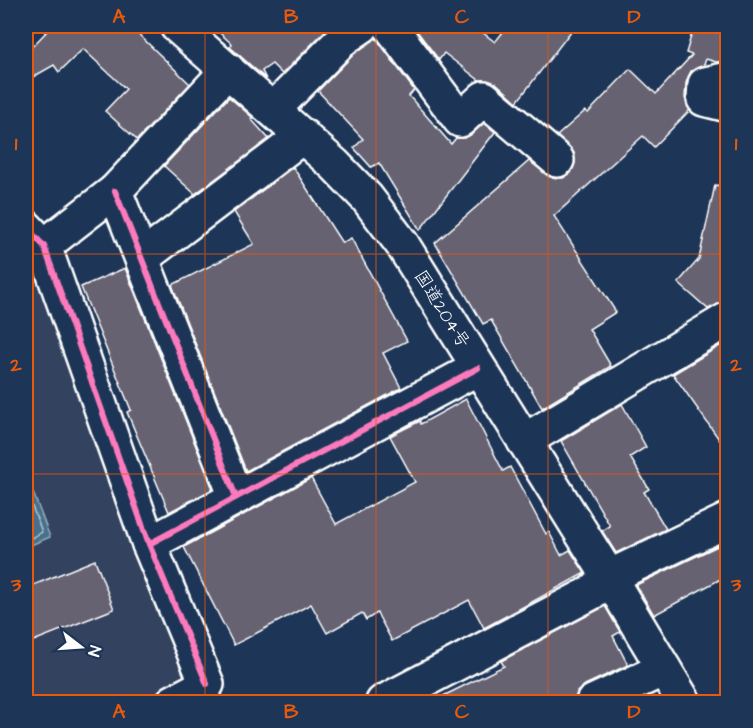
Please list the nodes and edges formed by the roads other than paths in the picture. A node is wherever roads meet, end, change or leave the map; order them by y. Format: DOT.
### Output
graph roads {
  1 [pos="177,26"];
  2 [pos="362,26"];
  3 [pos="390,26"];
  4 [pos="228,70"];
  5 [pos="728,79"];
  6 [pos="728,105"];
  7 [pos="273,110"];
  8 [pos="303,136"];
  9 [pos="557,160"];
  10 [pos="115,191"];
  11 [pos="34,236"];
  12 [pos="142,258"];
  13 [pos="728,320"];
  14 [pos="478,368"];
  15 [pos="524,441"];
  16 [pos="236,497"];
  17 [pos="728,519"];
  18 [pos="149,544"];
  19 [pos="609,577"];
  20 [pos="664,669"];
  21 [pos="173,702"];
  22 [pos="384,702"];
  23 [pos="593,702"];
  24 [pos="684,702"];
  1 -- 4 [label="main road, 国道204号"];
  2 -- 7 [label="main road"];
  3 -- 9 [label="main road"];
  4 -- 7 [label="main road, 国道204号"];
  4 -- 10 [label="main road"];
  5 -- 6 [label="main road"];
  7 -- 8 [label="main road, 国道204号"];
  8 -- 12 [label="main road"];
  8 -- 14 [label="main road, 国道204号"];
  10 -- 11 [label="main road"];
  10 -- 12 [label="main road"];
  11 -- 18 [label="main road"];
  12 -- 16 [label="main road"];
  13 -- 15 [label="main road"];
  14 -- 15 [label="main road, 国道204号"];
  14 -- 16 [label="main road"];
  15 -- 19 [label="main road, 国道204号"];
  16 -- 18 [label="main road"];
  17 -- 19 [label="main road"];
  18 -- 21 [label="main road"];
  19 -- 20 [label="main road, 国道204号"];
  19 -- 22 [label="main road"];
  20 -- 23 [label="main road"];
  20 -- 24 [label="main road, 国道204号"];
}
